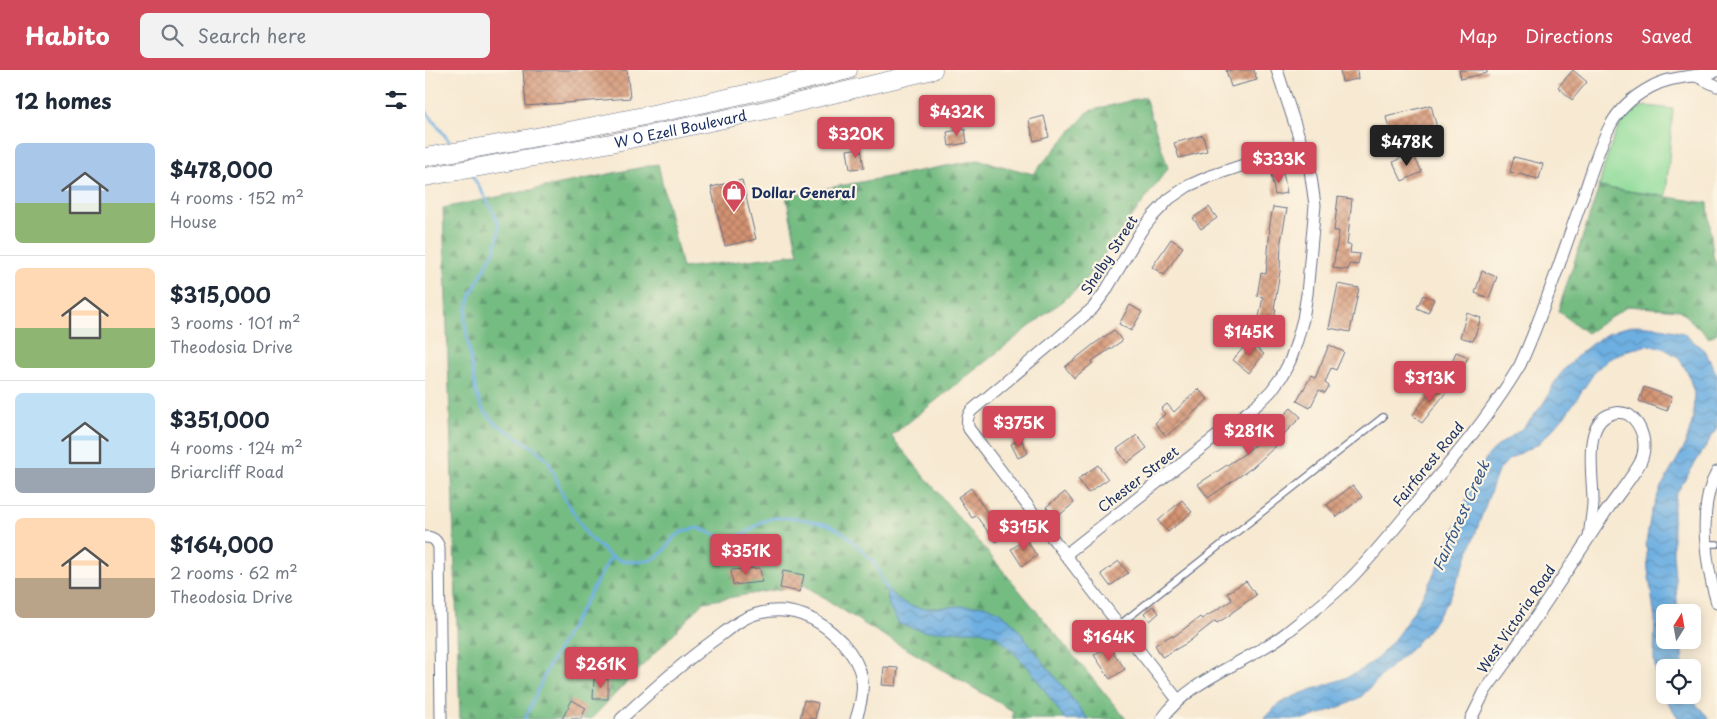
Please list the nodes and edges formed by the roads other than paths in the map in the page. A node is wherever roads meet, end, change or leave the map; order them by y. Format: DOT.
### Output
graph roads {
  1 [pos="848,70"];
  2 [pos="933,70"];
  3 [pos="1277,70"];
  4 [pos="1717,71"];
  5 [pos="1695,76"];
  6 [pos="806,80"];
  7 [pos="1717,86"];
  8 [pos="811,99"];
  9 [pos="678,108"];
  10 [pos="682,128"];
  11 [pos="1303,145"];
  12 [pos="425,156"];
  13 [pos="425,177"];
  14 [pos="1383,417"];
  15 [pos="1717,472"];
  16 [pos="425,537"];
  17 [pos="1589,538"];
  18 [pos="1711,544"];
  19 [pos="1065,555"];
  20 [pos="1717,603"];
  21 [pos="1119,625"];
  22 [pos="1178,700"];
  23 [pos="441,719"];
  24 [pos="621,719"];
  25 [pos="856,719"];
  26 [pos="1162,719"];
  27 [pos="1471,719"];
  1 -- 6 [label="main road, W O Ezell Boulevard"];
  2 -- 8 [label="main road, W O Ezell Boulevard"];
  3 -- 11 [label="street, Chester Street"];
  4 -- 5 [label="street, Fairforest Road"];
  5 -- 7 [label="street"];
  5 -- 22 [label="street, Fairforest Road"];
  6 -- 8 [label="main road"];
  6 -- 9 [label="main road, W O Ezell Boulevard"];
  8 -- 10 [label="main road, W O Ezell Boulevard"];
  9 -- 10 [label="main road"];
  9 -- 12 [label="main road, W O Ezell Boulevard"];
  10 -- 13 [label="main road, W O Ezell Boulevard"];
  11 -- 19 [label="street, Chester Street"];
  11 -- 19 [label="street, Shelby Street"];
  14 -- 21 [label="lane"];
  15 -- 18 [label="street"];
  16 -- 23 [label="street"];
  17 -- 17 [label="street, West Victoria Road"];
  17 -- 27 [label="street, West Victoria Road"];
  18 -- 20 [label="street"];
  19 -- 21 [label="street"];
  21 -- 22 [label="street"];
  22 -- 26 [label="street, Fairforest Road"];
  24 -- 25 [label="street"];
}
